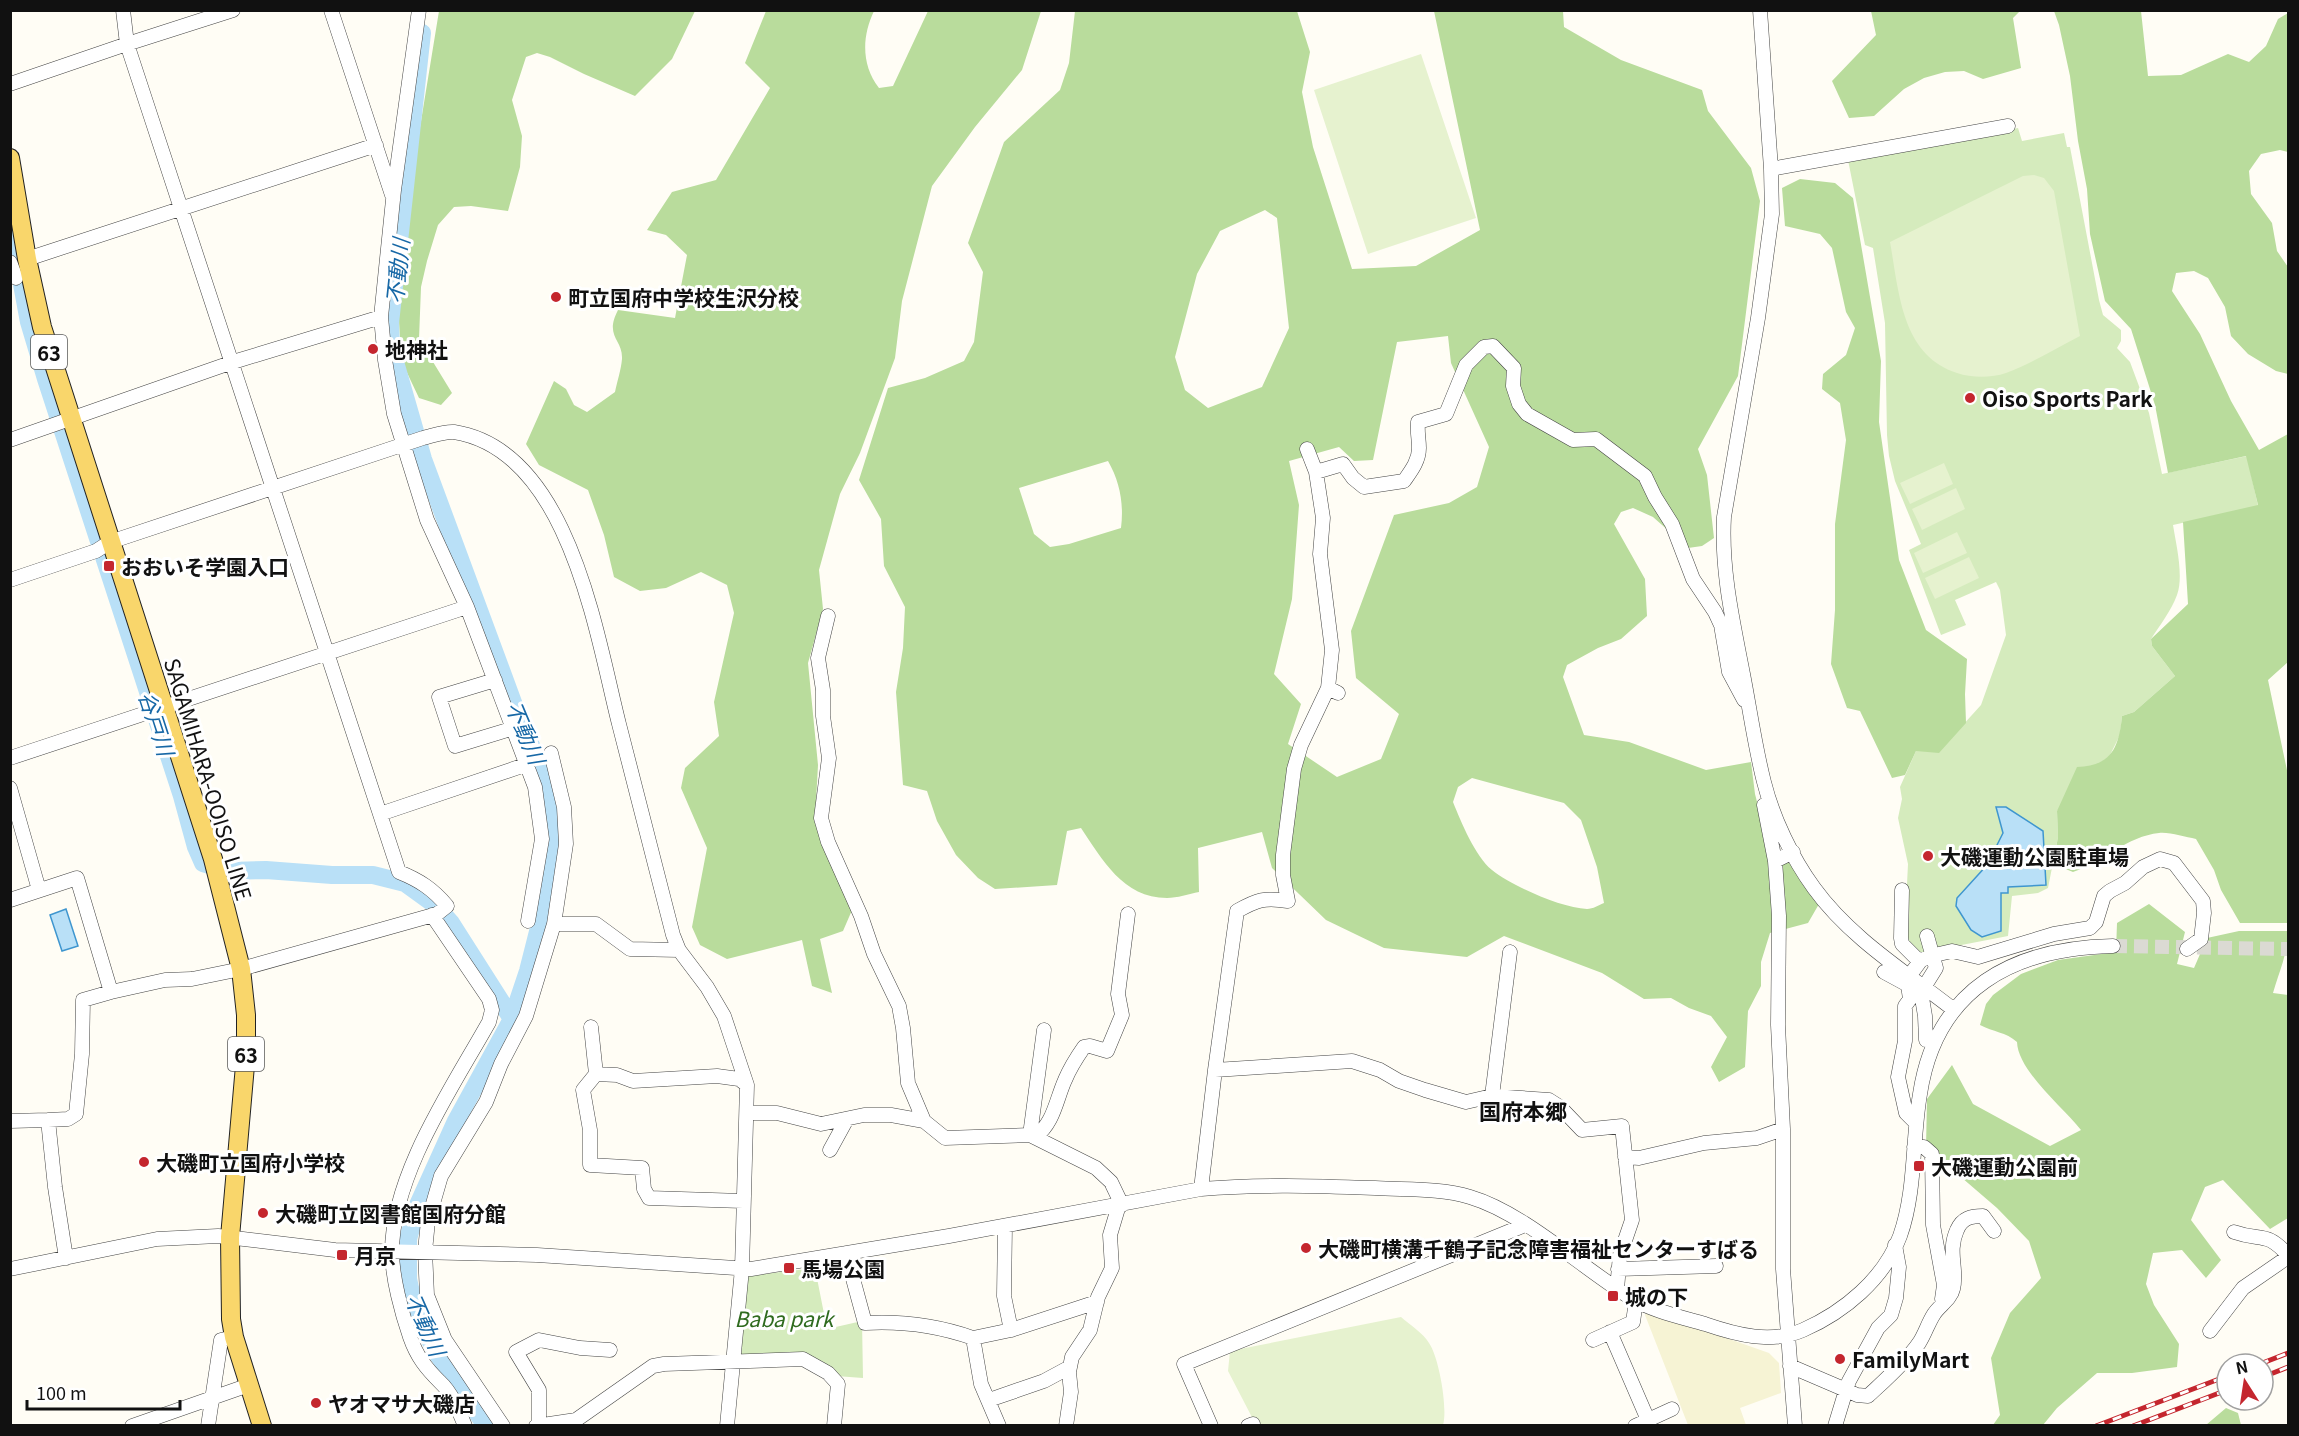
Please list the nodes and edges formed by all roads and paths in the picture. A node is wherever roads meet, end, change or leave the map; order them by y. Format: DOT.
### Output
graph roads {
  1 [pos="123,10"];
  2 [pos="233,10"];
  3 [pos="331,10"];
  4 [pos="419,10"];
  5 [pos="1760,10"];
  6 [pos="127,44"];
  7 [pos="10,84"];
  8 [pos="2008,126"];
  9 [pos="376,145"];
  10 [pos="11,158"];
  11 [pos="1771,169"];
  12 [pos="394,200"];
  13 [pos="182,209"];
  14 [pos="19,261"];
  15 [pos="16,278"];
  16 [pos="381,317"];
  17 [pos="233,362"];
  18 [pos="64,420"];
  19 [pos="10,440"];
  20 [pos="404,445"];
  21 [pos="1307,449"];
  22 [pos="1316,472"];
  23 [pos="274,488"];
  24 [pos="104,546"];
  25 [pos="10,579"];
  26 [pos="467,607"];
  27 [pos="828,616"];
  28 [pos="328,652"];
  29 [pos="495,680"];
  30 [pos="158,709"];
  31 [pos="1751,715"];
  32 [pos="514,728"];
  33 [pos="551,753"];
  34 [pos="10,758"];
  35 [pos="528,764"];
  36 [pos="1764,782"];
  37 [pos="10,788"];
  38 [pos="380,814"];
  39 [pos="1793,852"];
  40 [pos="1775,861"];
  41 [pos="39,890"];
  42 [pos="1902,890"];
  43 [pos="10,900"];
  44 [pos="439,912"];
  45 [pos="1128,914"];
  46 [pos="528,921"];
  47 [pos="554,924"];
  48 [pos="1926,936"];
  49 [pos="2113,946"];
  50 [pos="2187,949"];
  51 [pos="679,950"];
  52 [pos="1510,952"];
  53 [pos="1926,959"];
  54 [pos="241,969"];
  55 [pos="1884,972"];
  56 [pos="1910,975"];
  57 [pos="1924,987"];
  58 [pos="111,992"];
  59 [pos="1954,1010"];
  60 [pos="591,1027"];
  61 [pos="1044,1030"];
  62 [pos="1926,1040"];
  63 [pos="1215,1070"];
  64 [pos="596,1074"];
  65 [pos="747,1084"];
  66 [pos="1492,1096"];
  67 [pos="747,1113"];
  68 [pos="846,1119"];
  69 [pos="48,1120"];
  70 [pos="10,1121"];
  71 [pos="924,1121"];
  72 [pos="1916,1123"];
  73 [pos="821,1124"];
  74 [pos="1783,1129"];
  75 [pos="1032,1136"];
  76 [pos="1914,1147"];
  77 [pos="1625,1157"];
  78 [pos="1201,1189"];
  79 [pos="743,1201"];
  80 [pos="1120,1205"];
  81 [pos="1525,1225"];
  82 [pos="1005,1226"];
  83 [pos="1994,1231"];
  84 [pos="2234,1232"];
  85 [pos="230,1237"];
  86 [pos="1896,1245"];
  87 [pos="394,1251"];
  88 [pos="421,1251"];
  89 [pos="846,1253"];
  90 [pos="2289,1256"];
  91 [pos="66,1258"];
  92 [pos="1716,1266"];
  93 [pos="10,1269"];
  94 [pos="742,1269"];
  95 [pos="1618,1269"];
  96 [pos="1617,1289"];
  97 [pos="1636,1301"];
  98 [pos="1097,1302"];
  99 [pos="1941,1305"];
  100 [pos="1011,1330"];
  101 [pos="2210,1331"];
  102 [pos="1610,1332"];
  103 [pos="1787,1336"];
  104 [pos="234,1337"];
  105 [pos="973,1338"];
  106 [pos="1593,1340"];
  107 [pos="610,1350"];
  108 [pos="733,1363"];
  109 [pos="1790,1366"];
  110 [pos="1070,1367"];
  111 [pos="249,1385"];
  112 [pos="1846,1390"];
  113 [pos="213,1397"];
  114 [pos="989,1400"];
  115 [pos="1672,1409"];
  116 [pos="1641,1423"];
  117 [pos="208,1424"];
  118 [pos="132,1425"];
  119 [pos="262,1425"];
  120 [pos="465,1425"];
  121 [pos="503,1425"];
  122 [pos="537,1425"];
  123 [pos="727,1425"];
  124 [pos="834,1425"];
  125 [pos="999,1425"];
  126 [pos="1066,1425"];
  127 [pos="1211,1425"];
  128 [pos="1248,1425"];
  129 [pos="1253,1425"];
  130 [pos="1795,1425"];
  131 [pos="1834,1425"];
  1 -- 6 [label="street"];
  2 -- 6 [label="street"];
  3 -- 9 [label="street"];
  4 -- 12 [label="street"];
  5 -- 11 [label="street"];
  6 -- 7 [label="street"];
  6 -- 13 [label="street"];
  8 -- 11 [label="street"];
  9 -- 12 [label="street"];
  9 -- 13 [label="street"];
  10 -- 14 [label="main road, SAGAMIHARA-OOISO LINE / 63"];
  11 -- 31 [label="street"];
  12 -- 16 [label="street"];
  13 -- 14 [label="street"];
  13 -- 17 [label="street"];
  14 -- 15 [label="street"];
  14 -- 18 [label="main road, SAGAMIHARA-OOISO LINE / 63"];
  16 -- 17 [label="street"];
  16 -- 20 [label="street"];
  17 -- 18 [label="street"];
  17 -- 23 [label="street"];
  18 -- 19 [label="street"];
  18 -- 24 [label="main road, SAGAMIHARA-OOISO LINE / 63"];
  20 -- 23 [label="street"];
  20 -- 26 [label="street"];
  20 -- 51 [label="street"];
  21 -- 22 [label="street"];
  22 -- 31 [label="street"];
  22 -- 63 [label="street"];
  23 -- 24 [label="street"];
  23 -- 28 [label="street"];
  24 -- 25 [label="street"];
  24 -- 30 [label="main road, SAGAMIHARA-OOISO LINE / 63"];
  26 -- 28 [label="street"];
  26 -- 29 [label="street"];
  27 -- 71 [label="street"];
  28 -- 30 [label="street"];
  28 -- 38 [label="street"];
  29 -- 32 [label="street"];
  29 -- 32 [label="street"];
  30 -- 34 [label="street"];
  30 -- 54 [label="main road, SAGAMIHARA-OOISO LINE / 63"];
  31 -- 36 [label="street"];
  32 -- 35 [label="street"];
  33 -- 47 [label="street"];
  35 -- 38 [label="street"];
  35 -- 46 [label="street"];
  36 -- 39 [label="street"];
  36 -- 40 [label="street"];
  37 -- 41 [label="street"];
  38 -- 44 [label="street"];
  39 -- 40 [label="street"];
  39 -- 56 [label="street"];
  40 -- 74 [label="street"];
  41 -- 43 [label="street"];
  41 -- 58 [label="street"];
  42 -- 53 [label="street"];
  44 -- 54 [label="street"];
  44 -- 87 [label="street"];
  45 -- 75 [label="street"];
  47 -- 51 [label="street"];
  47 -- 88 [label="street"];
  48 -- 53 [label="street"];
  49 -- 59 [label="street"];
  50 -- 53 [label="street"];
  51 -- 65 [label="street"];
  52 -- 66 [label="street"];
  53 -- 56 [label="street"];
  53 -- 57 [label="street"];
  54 -- 58 [label="street"];
  54 -- 85 [label="main road, SAGAMIHARA-OOISO LINE / 63"];
  55 -- 72 [label="street"];
  56 -- 57 [label="street"];
  57 -- 59 [label="street"];
  57 -- 62 [label="street"];
  58 -- 69 [label="street"];
  59 -- 72 [label="street"];
  60 -- 64 [label="street"];
  61 -- 75 [label="street"];
  63 -- 66 [label="street"];
  63 -- 78 [label="street"];
  64 -- 65 [label="street"];
  64 -- 79 [label="street"];
  65 -- 67 [label="street"];
  66 -- 77 [label="street"];
  67 -- 73 [label="street"];
  67 -- 79 [label="street"];
  68 -- 71 [label="street"];
  68 -- 73 [label="street"];
  68 -- 73 [label="street"];
  69 -- 70 [label="street"];
  69 -- 91 [label="street"];
  71 -- 75 [label="street"];
  72 -- 76 [label="street"];
  74 -- 77 [label="street"];
  74 -- 103 [label="street"];
  75 -- 80 [label="street"];
  76 -- 86 [label="street"];
  76 -- 99 [label="street"];
  77 -- 95 [label="street"];
  78 -- 80 [label="street"];
  78 -- 81 [label="street"];
  79 -- 94 [label="street"];
  80 -- 82 [label="street"];
  80 -- 98 [label="street"];
  81 -- 96 [label="street"];
  81 -- 127 [label="street"];
  82 -- 89 [label="street"];
  82 -- 100 [label="street"];
  83 -- 99 [label="street"];
  84 -- 90 [label="street"];
  85 -- 87 [label="street"];
  85 -- 91 [label="street"];
  85 -- 104 [label="main road, SAGAMIHARA-OOISO LINE / 63"];
  86 -- 103 [label="street"];
  86 -- 112 [label="street"];
  87 -- 88 [label="street"];
  87 -- 120 [label="street"];
  88 -- 94 [label="street"];
  88 -- 121 [label="street"];
  89 -- 94 [label="street"];
  89 -- 105 [label="street"];
  90 -- 101 [label="street"];
  91 -- 93 [label="street"];
  92 -- 95 [label="street"];
  94 -- 108 [label="street"];
  95 -- 96 [label="street"];
  96 -- 97 [label="street"];
  97 -- 102 [label="street"];
  97 -- 103 [label="street"];
  98 -- 100 [label="street"];
  98 -- 110 [label="street"];
  99 -- 112 [label="street"];
  100 -- 105 [label="street"];
  102 -- 106 [label="street"];
  102 -- 116 [label="street"];
  103 -- 109 [label="street"];
  104 -- 111 [label="main road, SAGAMIHARA-OOISO LINE / 63"];
  104 -- 113 [label="street"];
  105 -- 114 [label="street"];
  107 -- 122 [label="street"];
  108 -- 122 [label="street"];
  108 -- 123 [label="street"];
  108 -- 124 [label="street"];
  109 -- 112 [label="street"];
  109 -- 130 [label="street"];
  110 -- 114 [label="street"];
  110 -- 126 [label="street"];
  111 -- 113 [label="street"];
  111 -- 119 [label="main road, SAGAMIHARA-OOISO LINE / 63"];
  112 -- 131 [label="street"];
  113 -- 117 [label="street"];
  113 -- 118 [label="street"];
  114 -- 125 [label="street"];
  115 -- 116 [label="street"];
  128 -- 129 [label="street"];
}
